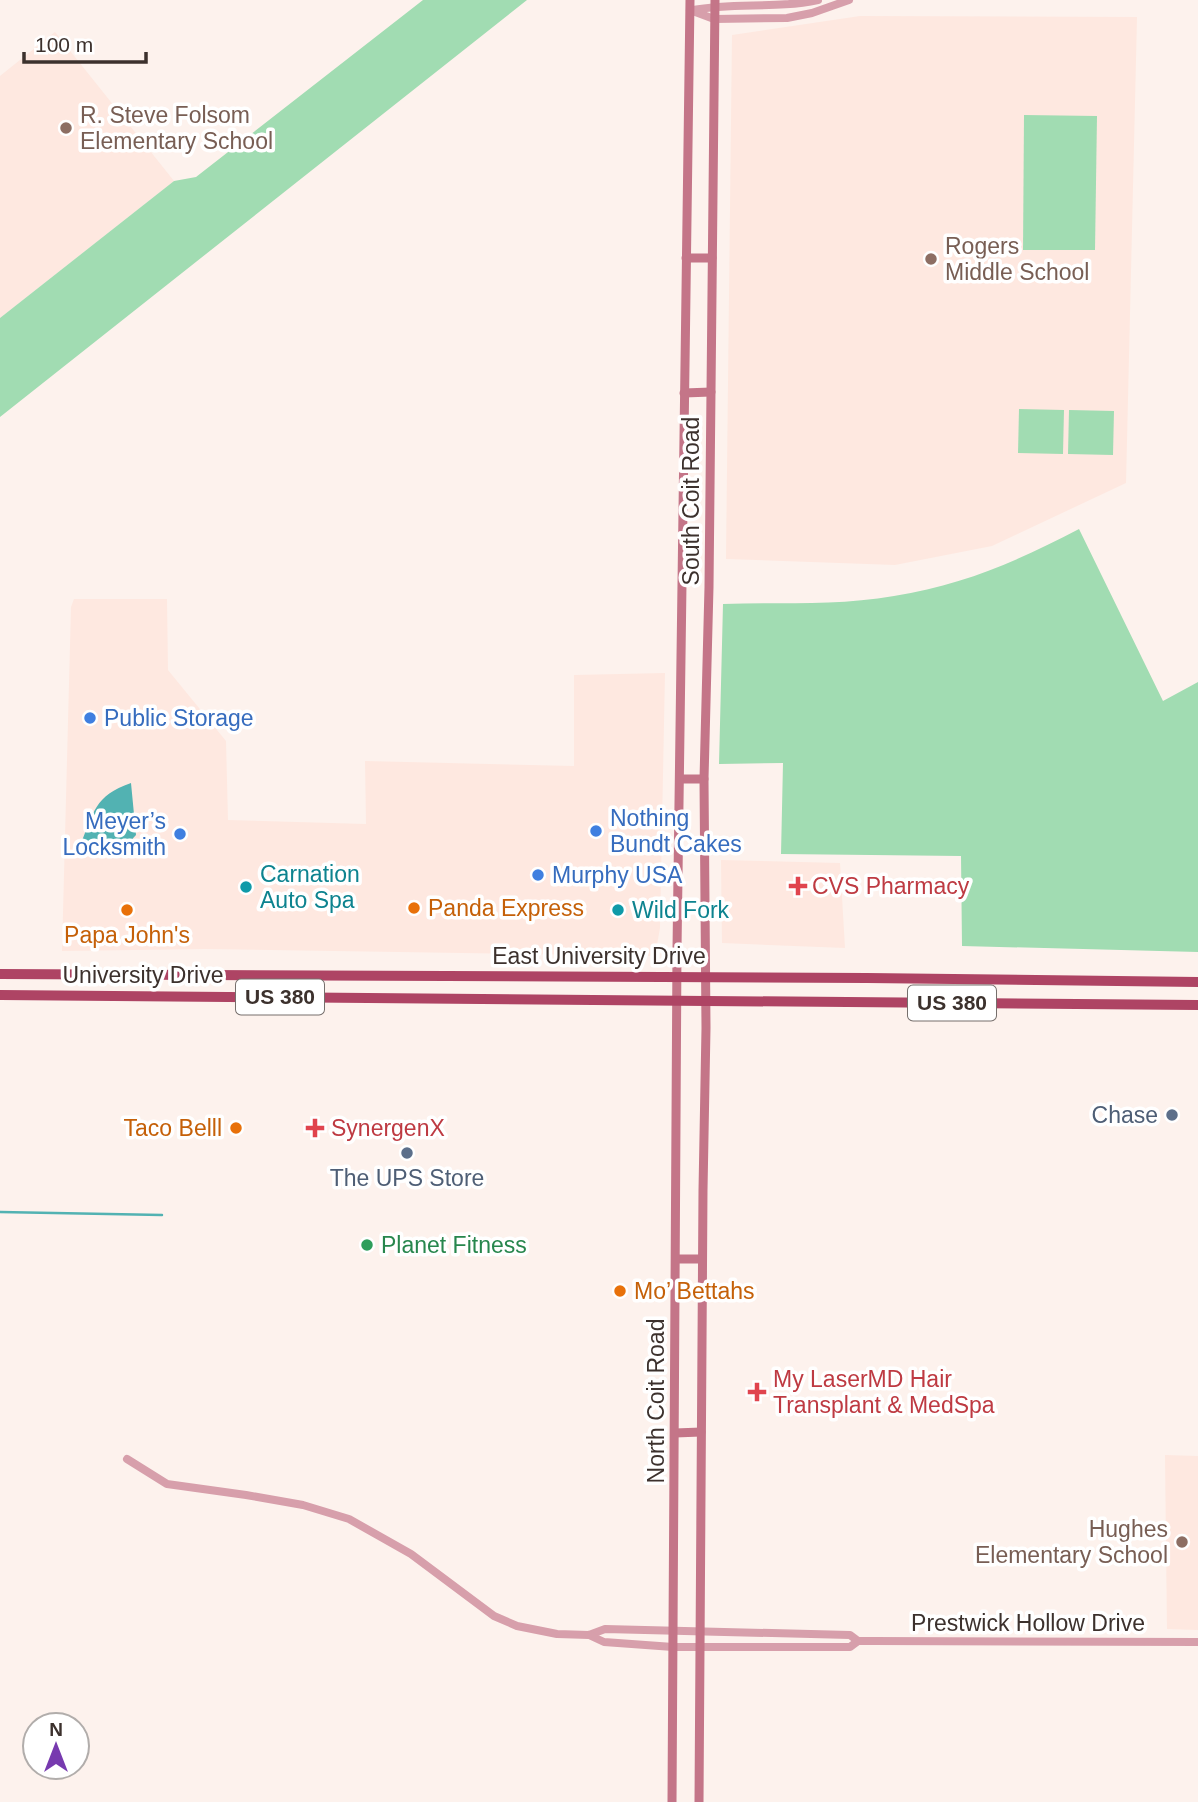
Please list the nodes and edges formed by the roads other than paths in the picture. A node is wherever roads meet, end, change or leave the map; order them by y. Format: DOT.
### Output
graph roads {
  1 [pos="818,0"];
  2 [pos="849,0"];
  3 [pos="715,3"];
  4 [pos="690,5"];
  5 [pos="790,5"];
  6 [pos="791,17"];
  7 [pos="715,19"];
  8 [pos="686,258"];
  9 [pos="712,258"];
  10 [pos="711,392"];
  11 [pos="684,393"];
  12 [pos="680,779"];
  13 [pos="704,779"];
  14 [pos="0,974"];
  15 [pos="678,977"];
  16 [pos="706,978"];
  17 [pos="1198,982"];
  18 [pos="0,995"];
  19 [pos="678,1001"];
  20 [pos="706,1001"];
  21 [pos="1198,1005"];
  22 [pos="677,1259"];
  23 [pos="702,1259"];
  24 [pos="701,1432"];
  25 [pos="675,1433"];
  26 [pos="127,1459"];
  27 [pos="673,1630"];
  28 [pos="700,1630"];
  29 [pos="589,1634"];
  30 [pos="859,1641"];
  31 [pos="1198,1642"];
  32 [pos="673,1647"];
  33 [pos="699,1648"];
  34 [pos="673,1802"];
  35 [pos="699,1802"];
  1 -- 5 [label="street"];
  2 -- 6 [label="street"];
  3 -- 4 [label="street"];
  3 -- 5 [label="street"];
  3 -- 7 [label="main road, South Coit Road"];
  4 -- 7 [label="street"];
  4 -- 8 [label="main road, South Coit Road"];
  5 -- 6 [label="street"];
  6 -- 7 [label="street"];
  7 -- 9 [label="main road, South Coit Road"];
  8 -- 9 [label="main road"];
  8 -- 11 [label="main road, South Coit Road"];
  9 -- 10 [label="main road, South Coit Road"];
  10 -- 11 [label="main road"];
  10 -- 13 [label="main road, South Coit Road"];
  11 -- 12 [label="main road, South Coit Road"];
  12 -- 13 [label="main road"];
  12 -- 15 [label="main road, South Coit Road"];
  13 -- 16 [label="main road, South Coit Road"];
  14 -- 15 [label="highway, East University Drive / US 380"];
  15 -- 16 [label="highway, East University Drive / US 380"];
  15 -- 19 [label="main road, South Coit Road"];
  16 -- 17 [label="highway, East University Drive / US 380"];
  16 -- 20 [label="main road, South Coit Road"];
  18 -- 19 [label="highway, University Drive / US 380"];
  19 -- 20 [label="highway, University Drive / US 380"];
  19 -- 22 [label="main road, North Coit Road"];
  20 -- 21 [label="highway, US 380"];
  20 -- 23 [label="main road, North Coit Road"];
  22 -- 23 [label="main road"];
  22 -- 25 [label="main road, North Coit Road"];
  23 -- 24 [label="main road, North Coit Road"];
  24 -- 25 [label="main road"];
  24 -- 28 [label="main road, North Coit Road"];
  25 -- 27 [label="main road, North Coit Road"];
  26 -- 29 [label="street, Prestwick Hollow Drive"];
  27 -- 28 [label="street, Prestwick Hollow Drive"];
  27 -- 29 [label="street, Prestwick Hollow Drive"];
  27 -- 32 [label="main road, North Coit Road"];
  28 -- 30 [label="street, Prestwick Hollow Drive"];
  28 -- 33 [label="main road, North Coit Road"];
  29 -- 32 [label="street, Prestwick Hollow Drive"];
  30 -- 31 [label="street, Prestwick Hollow Drive"];
  30 -- 33 [label="street, Prestwick Hollow Drive"];
  32 -- 33 [label="street, Prestwick Hollow Drive"];
  32 -- 34 [label="main road, North Coit Road"];
  33 -- 35 [label="main road, North Coit Road"];
}
